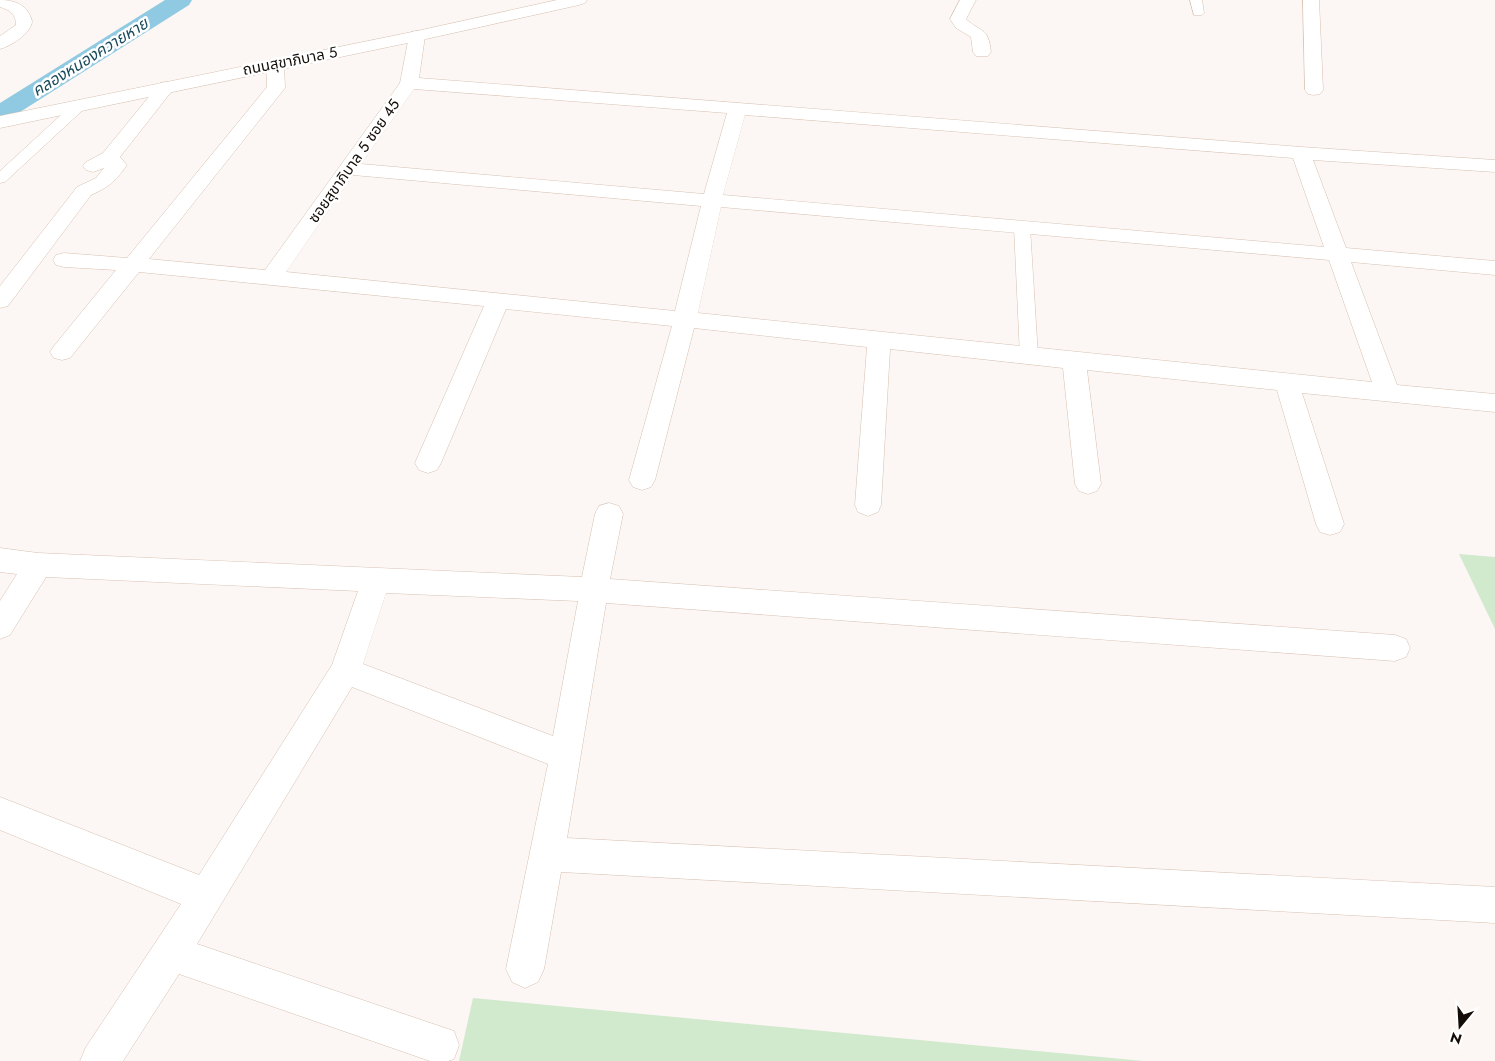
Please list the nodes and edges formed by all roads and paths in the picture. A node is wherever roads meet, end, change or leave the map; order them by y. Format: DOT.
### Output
graph roads {
  1 [pos="579,0"];
  2 [pos="968,0"];
  3 [pos="1196,0"];
  4 [pos="1311,0"];
  5 [pos="0,2"];
  6 [pos="1198,14"];
  7 [pos="417,36"];
  8 [pos="0,44"];
  9 [pos="982,52"];
  10 [pos="275,64"];
  11 [pos="409,83"];
  12 [pos="166,87"];
  13 [pos="1314,90"];
  14 [pos="79,106"];
  15 [pos="737,109"];
  16 [pos="5,121"];
  17 [pos="1301,153"];
  18 [pos="1495,166"];
  19 [pos="348,169"];
  20 [pos="0,179"];
  21 [pos="712,200"];
  22 [pos="1022,226"];
  23 [pos="1337,254"];
  24 [pos="64,260"];
  25 [pos="134,264"];
  26 [pos="1495,268"];
  27 [pos="271,277"];
  28 [pos="0,301"];
  29 [pos="498,301"];
  30 [pos="685,319"];
  31 [pos="879,339"];
  32 [pos="62,352"];
  33 [pos="1029,356"];
  34 [pos="1074,361"];
  35 [pos="1287,384"];
  36 [pos="1388,393"];
  37 [pos="1495,403"];
  38 [pos="428,463"];
  39 [pos="642,480"];
  40 [pos="1088,484"];
  41 [pos="868,505"];
  42 [pos="609,514"];
  43 [pos="1330,524"];
  44 [pos="0,560"];
  45 [pos="38,566"];
  46 [pos="376,580"];
  47 [pos="594,590"];
  48 [pos="0,626"];
  49 [pos="1395,648"];
  50 [pos="345,671"];
  51 [pos="566,756"];
  52 [pos="0,814"];
  53 [pos="548,854"];
  54 [pos="206,896"];
  55 [pos="1495,905"];
  56 [pos="171,953"];
  57 [pos="525,969"];
  58 [pos="440,1045"];
  59 [pos="100,1061"];
  1 -- 7 [label="street, ถนนสุขาภิบาล 5"];
  2 -- 9 [label="street"];
  3 -- 6 [label="lane"];
  4 -- 13 [label="street"];
  5 -- 8 [label="street"];
  7 -- 10 [label="street, ถนนสุขาภิบาล 5"];
  7 -- 11 [label="street, ซอยสุขาภิบาล 5 ซอย 45"];
  10 -- 12 [label="street, ถนนสุขาภิบาล 5"];
  10 -- 25 [label="street"];
  11 -- 15 [label="street"];
  11 -- 19 [label="street, ซอยสุขาภิบาล 5 ซอย 45"];
  12 -- 14 [label="street, ถนนสุขาภิบาล 5"];
  12 -- 28 [label="street"];
  14 -- 16 [label="street, ถนนสุขาภิบาล 5"];
  14 -- 20 [label="lane"];
  15 -- 17 [label="street"];
  15 -- 21 [label="street"];
  17 -- 18 [label="street"];
  17 -- 23 [label="street"];
  19 -- 21 [label="street"];
  19 -- 27 [label="street, ซอยสุขาภิบาล 5 ซอย 45"];
  21 -- 22 [label="street"];
  21 -- 30 [label="street"];
  22 -- 23 [label="street"];
  22 -- 33 [label="lane"];
  23 -- 26 [label="street"];
  23 -- 36 [label="street"];
  24 -- 25 [label="street"];
  25 -- 27 [label="street"];
  25 -- 32 [label="street"];
  27 -- 29 [label="street"];
  29 -- 30 [label="street"];
  29 -- 38 [label="street"];
  30 -- 31 [label="street"];
  30 -- 39 [label="street"];
  31 -- 33 [label="street"];
  31 -- 41 [label="street"];
  33 -- 34 [label="street"];
  34 -- 35 [label="street"];
  34 -- 40 [label="street"];
  35 -- 36 [label="street"];
  35 -- 43 [label="street"];
  36 -- 37 [label="street"];
  42 -- 47 [label="street"];
  44 -- 45 [label="street"];
  45 -- 46 [label="street"];
  45 -- 48 [label="street"];
  46 -- 47 [label="street"];
  46 -- 50 [label="street"];
  47 -- 49 [label="street"];
  47 -- 51 [label="street"];
  50 -- 51 [label="street"];
  50 -- 54 [label="street"];
  51 -- 53 [label="street"];
  52 -- 54 [label="street"];
  53 -- 55 [label="street"];
  53 -- 57 [label="street"];
  54 -- 56 [label="street"];
  56 -- 58 [label="street"];
  56 -- 59 [label="street"];
}
